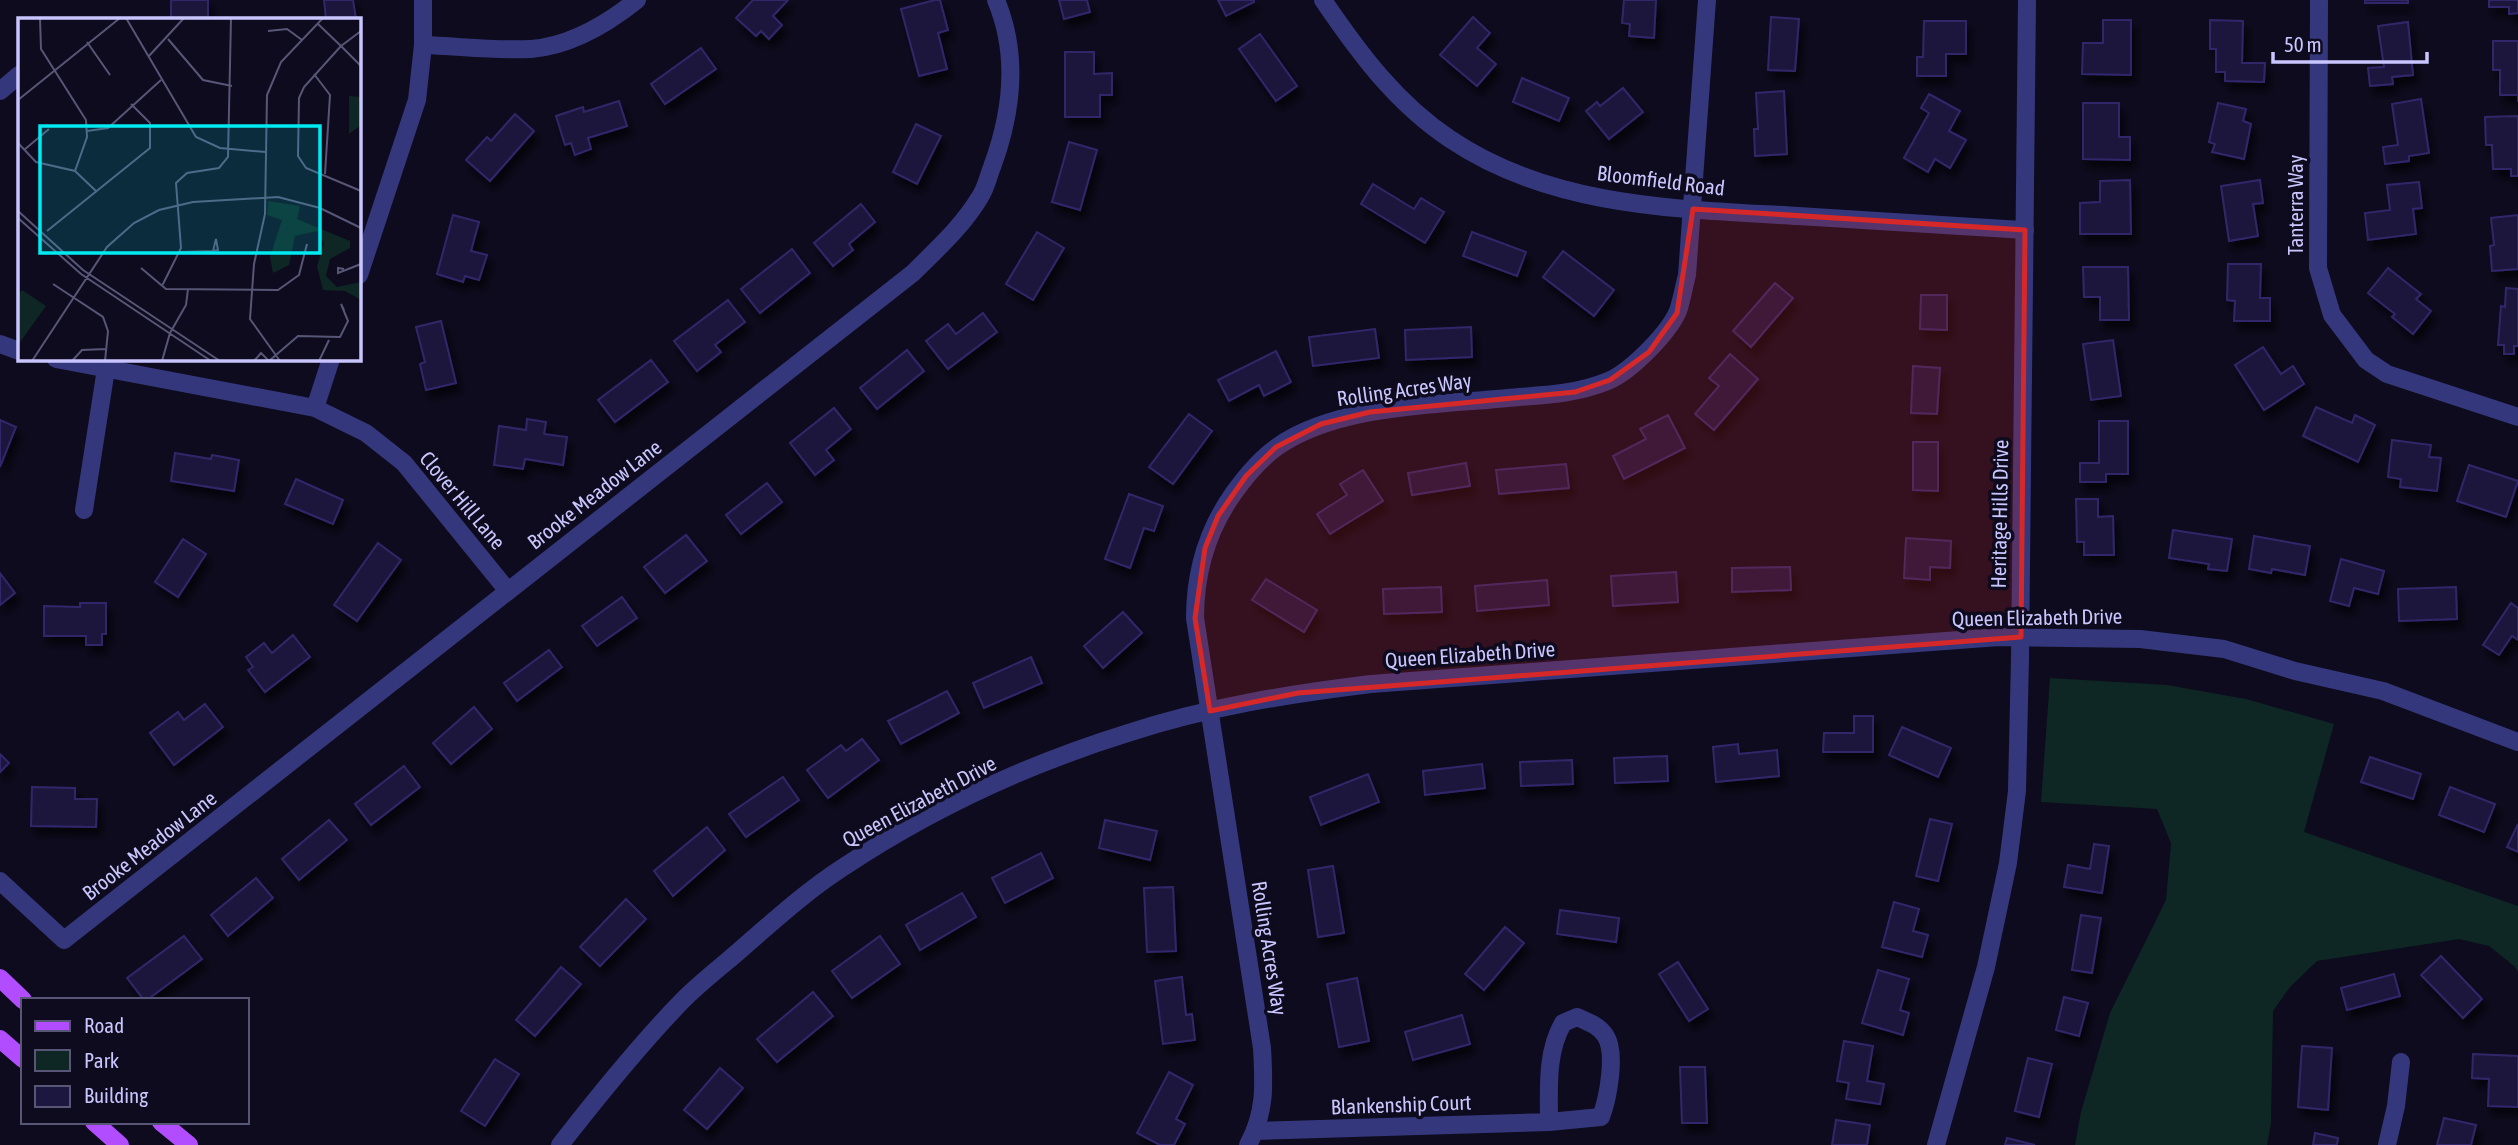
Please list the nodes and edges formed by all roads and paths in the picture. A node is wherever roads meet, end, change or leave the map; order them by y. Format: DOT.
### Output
graph roads {
  1 [pos="423,0"];
  2 [pos="637,0"];
  3 [pos="996,0"];
  4 [pos="1323,0"];
  5 [pos="1707,0"];
  6 [pos="2027,0"];
  7 [pos="2319,0"];
  8 [pos="423,45"];
  9 [pos="18,76"];
  10 [pos="0,91"];
  11 [pos="1693,209"];
  12 [pos="2025,230"];
  13 [pos="360,272"];
  14 [pos="0,344"];
  15 [pos="18,351"];
  16 [pos="61,360"];
  17 [pos="331,360"];
  18 [pos="106,369"];
  19 [pos="315,408"];
  20 [pos="2518,417"];
  21 [pos="84,510"];
  22 [pos="508,591"];
  23 [pos="2021,637"];
  24 [pos="1210,711"];
  25 [pos="2518,742"];
  26 [pos="0,881"];
  27 [pos="0,978"];
  28 [pos="21,998"];
  29 [pos="0,1039"];
  30 [pos="21,1057"];
  31 [pos="2402,1062"];
  32 [pos="1549,1122"];
  33 [pos="96,1124"];
  34 [pos="163,1124"];
  35 [pos="1252,1138"];
  36 [pos="120,1145"];
  37 [pos="189,1145"];
  38 [pos="560,1145"];
  39 [pos="1936,1145"];
  40 [pos="2387,1145"];
  1 -- 8 [label="street"];
  2 -- 8 [label="street"];
  3 -- 22 [label="street, Brooke Meadow Lane"];
  4 -- 11 [label="street, Bloomfield Road"];
  5 -- 11 [label="street, Rolling Acres Way"];
  6 -- 12 [label="street, Heritage Hills Drive"];
  7 -- 20 [label="street, Tanterra Way"];
  8 -- 13 [label="street"];
  9 -- 10 [label="street"];
  11 -- 12 [label="street, Bloomfield Road"];
  11 -- 24 [label="street, Rolling Acres Way"];
  12 -- 23 [label="street, Heritage Hills Drive"];
  14 -- 15 [label="street"];
  16 -- 18 [label="street, Clover Hill Lane"];
  17 -- 19 [label="street"];
  18 -- 19 [label="street, Clover Hill Lane"];
  18 -- 21 [label="street"];
  19 -- 22 [label="street, Clover Hill Lane"];
  22 -- 26 [label="street, Brooke Meadow Lane"];
  23 -- 24 [label="street, Queen Elizabeth Drive"];
  23 -- 25 [label="street, Queen Elizabeth Drive"];
  23 -- 39 [label="street, Heritage Hills Drive"];
  24 -- 35 [label="street, Rolling Acres Way"];
  24 -- 38 [label="street, Queen Elizabeth Drive"];
  27 -- 28 [label="main road"];
  29 -- 30 [label="main road"];
  31 -- 40 [label="street"];
  32 -- 32 [label="street, Blankenship Court"];
  32 -- 35 [label="street, Blankenship Court"];
  33 -- 36 [label="main road"];
  34 -- 37 [label="main road"];
}
